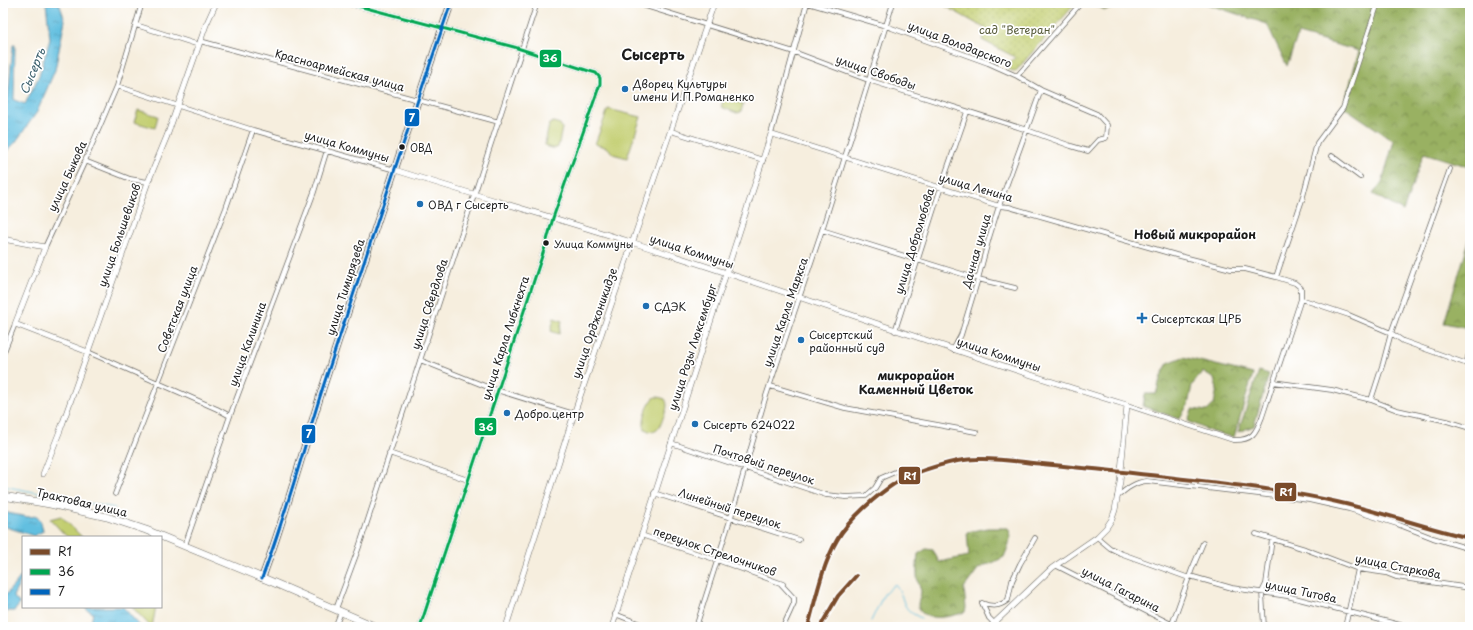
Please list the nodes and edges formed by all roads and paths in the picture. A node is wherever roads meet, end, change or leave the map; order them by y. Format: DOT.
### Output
graph roads {
  1 [pos="142,3"];
  2 [pos="216,3"];
  3 [pos="346,3"];
  4 [pos="451,3"];
  5 [pos="537,3"];
  6 [pos="636,3"];
  7 [pos="714,3"];
  8 [pos="808,3"];
  9 [pos="893,3"];
  10 [pos="1081,3"];
  11 [pos="1378,3"];
  12 [pos="706,24"];
  13 [pos="136,25"];
  14 [pos="886,26"];
  15 [pos="442,29"];
  16 [pos="200,43"];
  17 [pos="522,50"];
  18 [pos="794,52"];
  19 [pos="1017,76"];
  20 [pos="868,80"];
  21 [pos="117,86"];
  22 [pos="1041,90"];
  23 [pos="418,100"];
  24 [pos="178,105"];
  25 [pos="967,112"];
  26 [pos="499,122"];
  27 [pos="253,130"];
  28 [pos="1026,130"];
  29 [pos="670,131"];
  30 [pos="771,134"];
  31 [pos="1106,138"];
  32 [pos="327,150"];
  33 [pos="1332,156"];
  34 [pos="845,157"];
  35 [pos="762,160"];
  36 [pos="85,161"];
  37 [pos="1450,169"];
  38 [pos="395,170"];
  39 [pos="1360,177"];
  40 [pos="148,182"];
  41 [pos="941,187"];
  42 [pos="474,195"];
  43 [pos="999,206"];
  44 [pos="553,218"];
  45 [pos="822,230"];
  46 [pos="3,239"];
  47 [pos="632,242"];
  48 [pos="45,247"];
  49 [pos="918,260"];
  50 [pos="726,274"];
  51 [pos="1276,277"];
  52 [pos="978,280"];
  53 [pos="1015,288"];
  54 [pos="799,298"];
  55 [pos="1301,298"];
  56 [pos="15,324"];
  57 [pos="895,330"];
  58 [pos="1391,332"];
  59 [pos="954,350"];
  60 [pos="1470,350"];
  61 [pos="88,352"];
  62 [pos="3,354"];
  63 [pos="420,360"];
  64 [pos="1468,364"];
  65 [pos="158,382"];
  66 [pos="1273,382"];
  67 [pos="770,386"];
  68 [pos="498,390"];
  69 [pos="1371,400"];
  70 [pos="1127,406"];
  71 [pos="574,414"];
  72 [pos="230,416"];
  73 [pos="1470,428"];
  74 [pos="976,432"];
  75 [pos="671,443"];
  76 [pos="389,453"];
  77 [pos="745,468"];
  78 [pos="895,472"];
  79 [pos="43,474"];
  80 [pos="468,480"];
  81 [pos="654,493"];
  82 [pos="115,494"];
  83 [pos="3,496"];
  84 [pos="1117,497"];
  85 [pos="731,517"];
  86 [pos="1256,534"];
  87 [pos="641,535"];
  88 [pos="161,536"];
  89 [pos="162,536"];
  90 [pos="1097,537"];
  91 [pos="1035,538"];
  92 [pos="1272,539"];
  93 [pos="799,540"];
  94 [pos="1203,543"];
  95 [pos="184,545"];
  96 [pos="1470,549"];
  97 [pos="717,560"];
  98 [pos="1057,566"];
  99 [pos="1358,569"];
  100 [pos="1189,577"];
  101 [pos="262,578"];
  102 [pos="1470,588"];
  103 [pos="1262,592"];
  104 [pos="339,611"];
  105 [pos="1348,611"];
  106 [pos="616,614"];
  107 [pos="992,625"];
  108 [pos="1171,626"];
  109 [pos="335,627"];
  110 [pos="376,627"];
  111 [pos="420,627"];
  112 [pos="506,627"];
  113 [pos="612,627"];
  114 [pos="648,627"];
  115 [pos="696,627"];
  116 [pos="783,627"];
  117 [pos="1177,627"];
  118 [pos="1264,627"];
  119 [pos="1345,627"];
  120 [pos="1408,627"];
  1 -- 13 [label="street, улица Быкова"];
  2 -- 16 [label="street, улица Большевиков"];
  3 -- 15 [label="street"];
  4 -- 15 [label="main road, улица Тимирязева"];
  5 -- 17 [label="street, улица Свердлова"];
  6 -- 12 [label="street, улица Свободы"];
  7 -- 12 [label="street, улица Орджоникидзе"];
  8 -- 14 [label="street, улица Володарского"];
  8 -- 18 [label="street, улица Розы Люксембург"];
  9 -- 14 [label="street, улица Карла Маркса"];
  10 -- 19 [label="street"];
  11 -- 51 [label="street"];
  12 -- 18 [label="street, улица Свободы"];
  12 -- 29 [label="street, улица Орджоникидзе"];
  13 -- 16 [label="street, Красноармейская улица"];
  13 -- 21 [label="street, улица Быкова"];
  14 -- 19 [label="street, улица Володарского"];
  14 -- 20 [label="street, улица Карла Маркса"];
  15 -- 17 [label="street"];
  15 -- 23 [label="main road, улица Тимирязева"];
  16 -- 23 [label="street, Красноармейская улица"];
  16 -- 24 [label="street, улица Большевиков"];
  17 -- 26 [label="street, улица Свердлова"];
  17 -- 44 [label="street, улица Карла Либкнехта"];
  18 -- 20 [label="street, улица Свободы"];
  18 -- 30 [label="street, улица Розы Люксембург"];
  19 -- 22 [label="street, улица Володарского"];
  20 -- 25 [label="street, улица Свободы"];
  20 -- 34 [label="street, улица Карла Маркса"];
  21 -- 24 [label="street, улица Коммуны"];
  21 -- 36 [label="street, улица Быкова"];
  22 -- 28 [label="street, Дачная улица"];
  22 -- 31 [label="street, улица Володарского"];
  23 -- 26 [label="street, Красноармейская улица"];
  23 -- 38 [label="main road, улица Тимирязева"];
  24 -- 27 [label="street, улица Коммуны"];
  24 -- 40 [label="street, улица Большевиков"];
  25 -- 28 [label="street, улица Свободы"];
  25 -- 41 [label="street, улица Добролюбова"];
  26 -- 42 [label="street, улица Свердлова"];
  27 -- 32 [label="street, улица Коммуны"];
  27 -- 65 [label="street, Советская улица"];
  28 -- 31 [label="street, улица Свободы"];
  28 -- 43 [label="street, Дачная улица"];
  29 -- 35 [label="street"];
  29 -- 47 [label="street, улица Орджоникидзе"];
  30 -- 34 [label="street, улица Ленина"];
  30 -- 35 [label="street, улица Розы Люксембург"];
  32 -- 38 [label="street, улица Коммуны"];
  32 -- 72 [label="street, улица Калинина"];
  33 -- 39 [label="street"];
  34 -- 41 [label="street, улица Ленина"];
  34 -- 45 [label="street, улица Карла Маркса"];
  35 -- 50 [label="street, улица Розы Люксембург"];
  36 -- 40 [label="street"];
  36 -- 48 [label="street, улица Быкова"];
  37 -- 58 [label="street"];
  38 -- 42 [label="street, улица Коммуны"];
  38 -- 101 [label="main road, улица Тимирязева"];
  40 -- 61 [label="street, улица Большевиков"];
  41 -- 43 [label="street, улица Ленина"];
  41 -- 49 [label="street, улица Добролюбова"];
  42 -- 44 [label="street, улица Коммуны"];
  42 -- 63 [label="street, улица Свердлова"];
  43 -- 51 [label="street, улица Ленина"];
  43 -- 52 [label="street, Дачная улица"];
  44 -- 47 [label="street, улица Коммуны"];
  44 -- 68 [label="street, улица Карла Либкнехта"];
  45 -- 49 [label="street"];
  45 -- 54 [label="street, улица Карла Маркса"];
  46 -- 48 [label="street"];
  47 -- 50 [label="street, улица Коммуны"];
  47 -- 71 [label="street, улица Орджоникидзе"];
  48 -- 56 [label="street, улица Быкова"];
  49 -- 52 [label="street"];
  49 -- 57 [label="street, улица Добролюбова"];
  50 -- 54 [label="street, улица Коммуны"];
  50 -- 75 [label="street, улица Розы Люксембург"];
  51 -- 55 [label="street, улица Ленина"];
  52 -- 53 [label="street"];
  52 -- 59 [label="street, Дачная улица"];
  54 -- 57 [label="street, улица Коммуны"];
  54 -- 67 [label="street, улица Карла Маркса"];
  55 -- 58 [label="street"];
  55 -- 66 [label="street"];
  56 -- 61 [label="street"];
  56 -- 62 [label="street, улица Быкова"];
  57 -- 59 [label="street, улица Коммуны"];
  58 -- 64 [label="street"];
  58 -- 69 [label="street"];
  59 -- 70 [label="street, улица Коммуны"];
  60 -- 64 [label="street"];
  61 -- 65 [label="street"];
  61 -- 79 [label="street, улица Большевиков"];
  63 -- 68 [label="street"];
  63 -- 76 [label="street, улица Свердлова"];
  65 -- 72 [label="street"];
  65 -- 82 [label="street, Советская улица"];
  66 -- 69 [label="street"];
  66 -- 70 [label="street, улица Коммуны"];
  67 -- 74 [label="street"];
  67 -- 77 [label="street, улица Карла Маркса"];
  68 -- 71 [label="street"];
  68 -- 80 [label="street, улица Карла Либкнехта"];
  69 -- 73 [label="street"];
  70 -- 84 [label="street"];
  71 -- 112 [label="street, улица Орджоникидзе"];
  72 -- 95 [label="street, улица Калинина"];
  75 -- 77 [label="street, Почтовый переулок"];
  75 -- 81 [label="street, улица Розы Люксембург"];
  76 -- 80 [label="street"];
  76 -- 104 [label="street, улица Свердлова"];
  77 -- 78 [label="street, Почтовый переулок"];
  77 -- 85 [label="street, улица Карла Маркса"];
  80 -- 111 [label="street, улица Карла Либкнехта"];
  81 -- 85 [label="street, Линейный переулок"];
  81 -- 87 [label="street, улица Розы Люксембург"];
  83 -- 88 [label="main road, Трактовая улица"];
  84 -- 90 [label="street"];
  84 -- 96 [label="street"];
  85 -- 93 [label="street, Линейный переулок"];
  85 -- 97 [label="street, улица Карла Маркса"];
  86 -- 92 [label="street, улица Старкова"];
  87 -- 97 [label="street, переулок Стрелочников"];
  87 -- 106 [label="street, улица Розы Люксембург"];
  89 -- 95 [label="main road, Трактовая улица"];
  90 -- 98 [label="street"];
  90 -- 100 [label="street, улица Титова"];
  91 -- 107 [label="street"];
  92 -- 99 [label="street, улица Старкова"];
  92 -- 103 [label="street"];
  94 -- 100 [label="street"];
  95 -- 101 [label="main road, Трактовая улица"];
  97 -- 115 [label="street, улица Карла Маркса"];
  97 -- 116 [label="street, переулок Стрелочников"];
  98 -- 107 [label="street"];
  98 -- 108 [label="street, улица Гагарина"];
  99 -- 102 [label="street, улица Старкова"];
  99 -- 105 [label="street"];
  100 -- 103 [label="street, улица Титова"];
  100 -- 108 [label="street"];
  101 -- 104 [label="main road, Трактовая улица"];
  103 -- 105 [label="street, улица Титова"];
  103 -- 118 [label="street"];
  104 -- 109 [label="street, улица Свердлова"];
  104 -- 110 [label="main road, Трактовая улица"];
  105 -- 119 [label="street"];
  105 -- 120 [label="street, улица Титова"];
  106 -- 113 [label="street, улица Розы Люксембург"];
  106 -- 114 [label="street"];
  108 -- 117 [label="street, улица Гагарина"];
}
